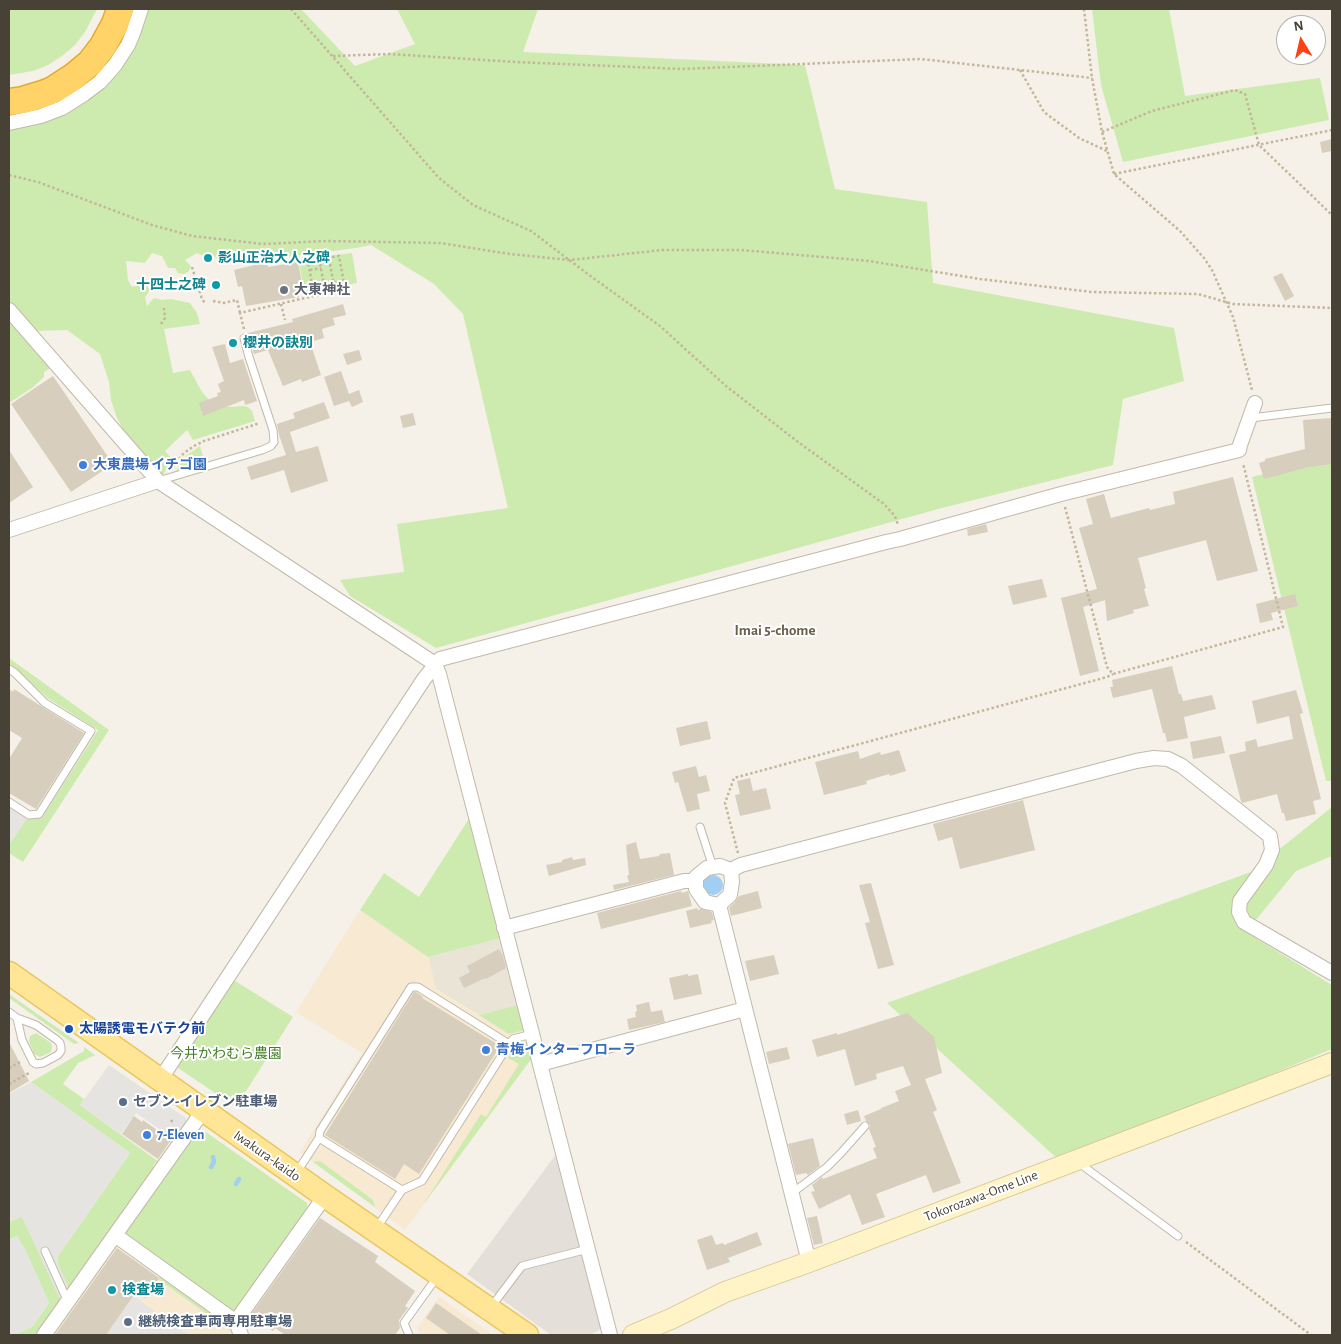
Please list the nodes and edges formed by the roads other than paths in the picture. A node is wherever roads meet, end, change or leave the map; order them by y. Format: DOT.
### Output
graph roads {
  1 [pos="107,9"];
  2 [pos="120,9"];
  3 [pos="141,9"];
  4 [pos="9,86"];
  5 [pos="9,102"];
  6 [pos="9,123"];
  7 [pos="9,310"];
  8 [pos="244,335"];
  9 [pos="1255,403"];
  10 [pos="1332,408"];
  11 [pos="1251,418"];
  12 [pos="164,480"];
  13 [pos="9,530"];
  14 [pos="435,664"];
  15 [pos="9,669"];
  16 [pos="9,802"];
  17 [pos="700,827"];
  18 [pos="711,867"];
  19 [pos="736,867"];
  20 [pos="696,881"];
  21 [pos="719,905"];
  22 [pos="504,928"];
  23 [pos="1332,973"];
  24 [pos="9,974"];
  25 [pos="745,1009"];
  26 [pos="9,1012"];
  27 [pos="18,1018"];
  28 [pos="532,1034"];
  29 [pos="509,1044"];
  30 [pos="1332,1063"];
  31 [pos="540,1064"];
  32 [pos="160,1080"];
  33 [pos="203,1110"];
  34 [pos="865,1126"];
  35 [pos="319,1138"];
  36 [pos="1076,1160"];
  37 [pos="294,1175"];
  38 [pos="402,1190"];
  39 [pos="792,1193"];
  40 [pos="325,1196"];
  41 [pos="375,1231"];
  42 [pos="115,1235"];
  43 [pos="1178,1236"];
  44 [pos="588,1249"];
  45 [pos="45,1251"];
  46 [pos="809,1262"];
  47 [pos="439,1274"];
  48 [pos="68,1302"];
  49 [pos="490,1309"];
  50 [pos="239,1329"];
  51 [pos="520,1332"];
  52 [pos="44,1335"];
  53 [pos="409,1335"];
  54 [pos="610,1335"];
  55 [pos="633,1335"];
  1 -- 4 [label="highway"];
  2 -- 5 [label="highway"];
  3 -- 6 [label="street"];
  7 -- 12 [label="street"];
  8 -- 12 [label="lane"];
  9 -- 11 [label="street"];
  10 -- 11 [label="lane"];
  11 -- 14 [label="street"];
  12 -- 13 [label="street"];
  12 -- 14 [label="street"];
  14 -- 22 [label="street"];
  14 -- 32 [label="street"];
  15 -- 16 [label="lane"];
  17 -- 18 [label="lane"];
  18 -- 19 [label="street"];
  18 -- 20 [label="street"];
  19 -- 21 [label="street"];
  19 -- 23 [label="street"];
  20 -- 21 [label="street"];
  20 -- 22 [label="street"];
  21 -- 25 [label="street"];
  22 -- 28 [label="street"];
  24 -- 32 [label="main road, Iwakura-kaido"];
  25 -- 31 [label="street"];
  25 -- 39 [label="street"];
  26 -- 27 [label="lane"];
  27 -- 27 [label="lane"];
  28 -- 29 [label="lane"];
  28 -- 31 [label="street"];
  29 -- 35 [label="lane"];
  29 -- 38 [label="lane"];
  30 -- 36 [label="main road, Tokorozawa-Ome Line"];
  31 -- 44 [label="street"];
  32 -- 33 [label="main road, Iwakura-kaido"];
  33 -- 37 [label="main road, Iwakura-kaido"];
  33 -- 42 [label="street"];
  34 -- 39 [label="lane"];
  35 -- 37 [label="lane"];
  35 -- 38 [label="lane"];
  36 -- 43 [label="lane"];
  36 -- 46 [label="main road, Tokorozawa-Ome Line"];
  37 -- 40 [label="main road, Iwakura-kaido"];
  38 -- 41 [label="lane"];
  39 -- 46 [label="street"];
  40 -- 41 [label="main road, Iwakura-kaido"];
  40 -- 50 [label="street"];
  41 -- 47 [label="main road, Iwakura-kaido"];
  42 -- 48 [label="street"];
  42 -- 50 [label="street"];
  44 -- 49 [label="lane"];
  44 -- 54 [label="street"];
  45 -- 48 [label="lane"];
  46 -- 55 [label="main road, Tokorozawa-Ome Line"];
  47 -- 49 [label="main road, Iwakura-kaido"];
  47 -- 53 [label="lane"];
  48 -- 52 [label="street"];
  49 -- 51 [label="main road, Iwakura-kaido"];
}
